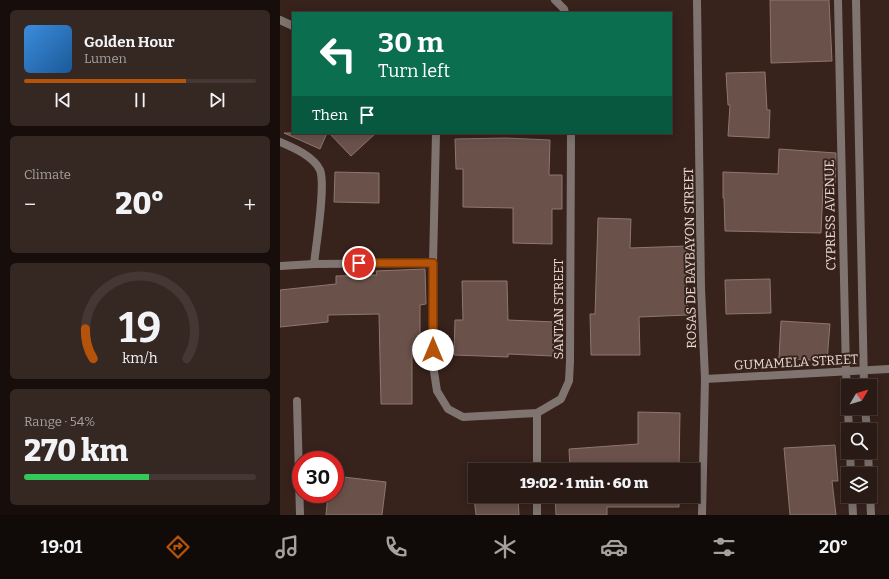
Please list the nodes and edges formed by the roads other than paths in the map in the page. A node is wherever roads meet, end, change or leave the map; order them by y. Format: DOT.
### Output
graph roads {
  1 [pos="555,0"];
  2 [pos="697,0"];
  3 [pos="838,0"];
  4 [pos="856,0"];
  5 [pos="565,12"];
  6 [pos="280,20"];
  7 [pos="292,26"];
  8 [pos="436,134"];
  9 [pos="571,134"];
  10 [pos="280,142"];
  11 [pos="433,263"];
  12 [pos="314,264"];
  13 [pos="280,266"];
  14 [pos="889,369"];
  15 [pos="863,371"];
  16 [pos="846,372"];
  17 [pos="705,379"];
  18 [pos="864,379"];
  19 [pos="297,401"];
  20 [pos="537,413"];
  21 [pos="849,423"];
  22 [pos="537,463"];
  23 [pos="537,503"];
  24 [pos="852,503"];
  25 [pos="870,503"];
  26 [pos="300,515"];
  27 [pos="537,515"];
  28 [pos="702,515"];
  29 [pos="853,515"];
  30 [pos="871,515"];
  1 -- 5 [label="street"];
  2 -- 17 [label="street, ROSAS DE BAYBAYON STREET"];
  3 -- 16 [label="street, CYPRESS AVENUE"];
  4 -- 15 [label="street"];
  6 -- 7 [label="street"];
  8 -- 11 [label="street"];
  9 -- 20 [label="street, SANTAN STREET"];
  10 -- 12 [label="street"];
  11 -- 12 [label="street"];
  11 -- 20 [label="street"];
  12 -- 13 [label="street"];
  14 -- 15 [label="street, GUMAMELA STREET"];
  15 -- 16 [label="street, GUMAMELA STREET"];
  15 -- 18 [label="street"];
  16 -- 17 [label="street, GUMAMELA STREET"];
  16 -- 21 [label="street, CYPRESS AVENUE"];
  17 -- 28 [label="street, ROSAS DE BAYBAYON STREET"];
  19 -- 26 [label="street"];
  20 -- 22 [label="street"];
  23 -- 27 [label="street"];
  24 -- 29 [label="street"];
  25 -- 30 [label="street"];
}
